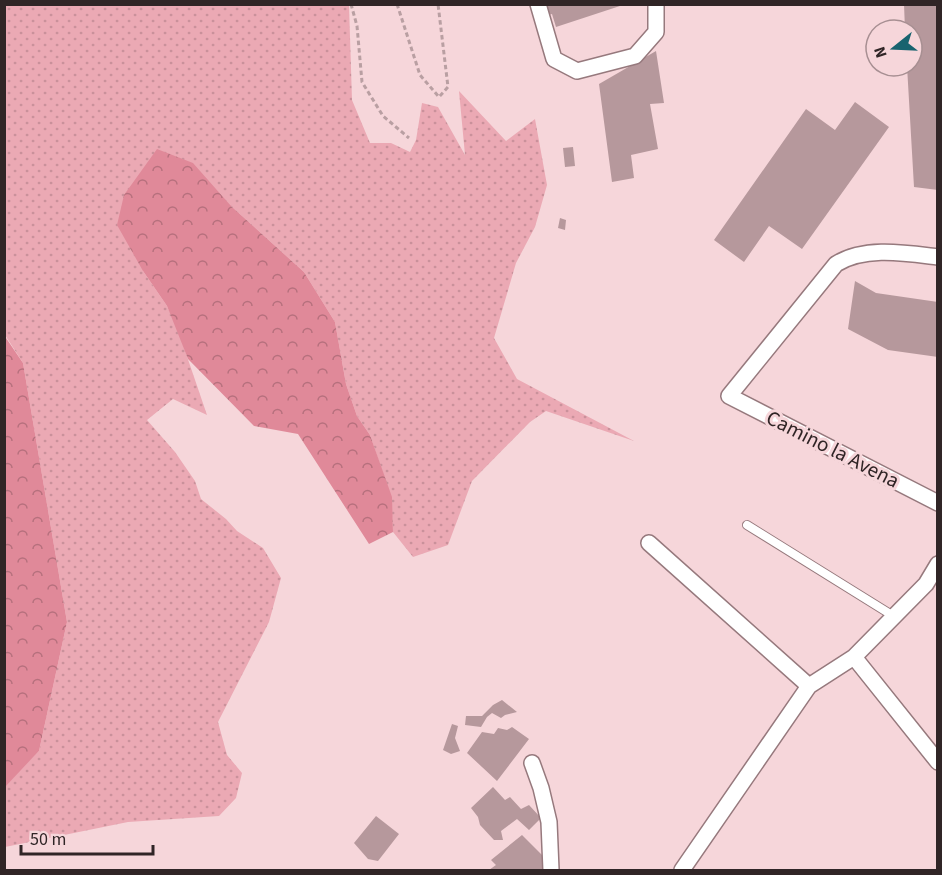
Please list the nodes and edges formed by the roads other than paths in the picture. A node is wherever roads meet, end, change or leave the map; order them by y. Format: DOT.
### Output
graph roads {
  1 [pos="538,4"];
  2 [pos="656,4"];
  3 [pos="938,257"];
  4 [pos="938,503"];
  5 [pos="747,525"];
  6 [pos="649,543"];
  7 [pos="938,564"];
  8 [pos="926,584"];
  9 [pos="938,596"];
  10 [pos="895,616"];
  11 [pos="854,657"];
  12 [pos="810,686"];
  13 [pos="938,762"];
  14 [pos="532,764"];
  15 [pos="685,867"];
  16 [pos="551,870"];
  17 [pos="671,870"];
  1 -- 2 [label="street"];
  3 -- 4 [label="street, Camino la Avena"];
  5 -- 10 [label="lane"];
  6 -- 12 [label="street"];
  7 -- 8 [label="street"];
  8 -- 9 [label="street"];
  8 -- 10 [label="street"];
  10 -- 11 [label="street"];
  11 -- 12 [label="street"];
  11 -- 13 [label="street"];
  12 -- 15 [label="street"];
  14 -- 16 [label="street"];
  15 -- 17 [label="street"];
}
